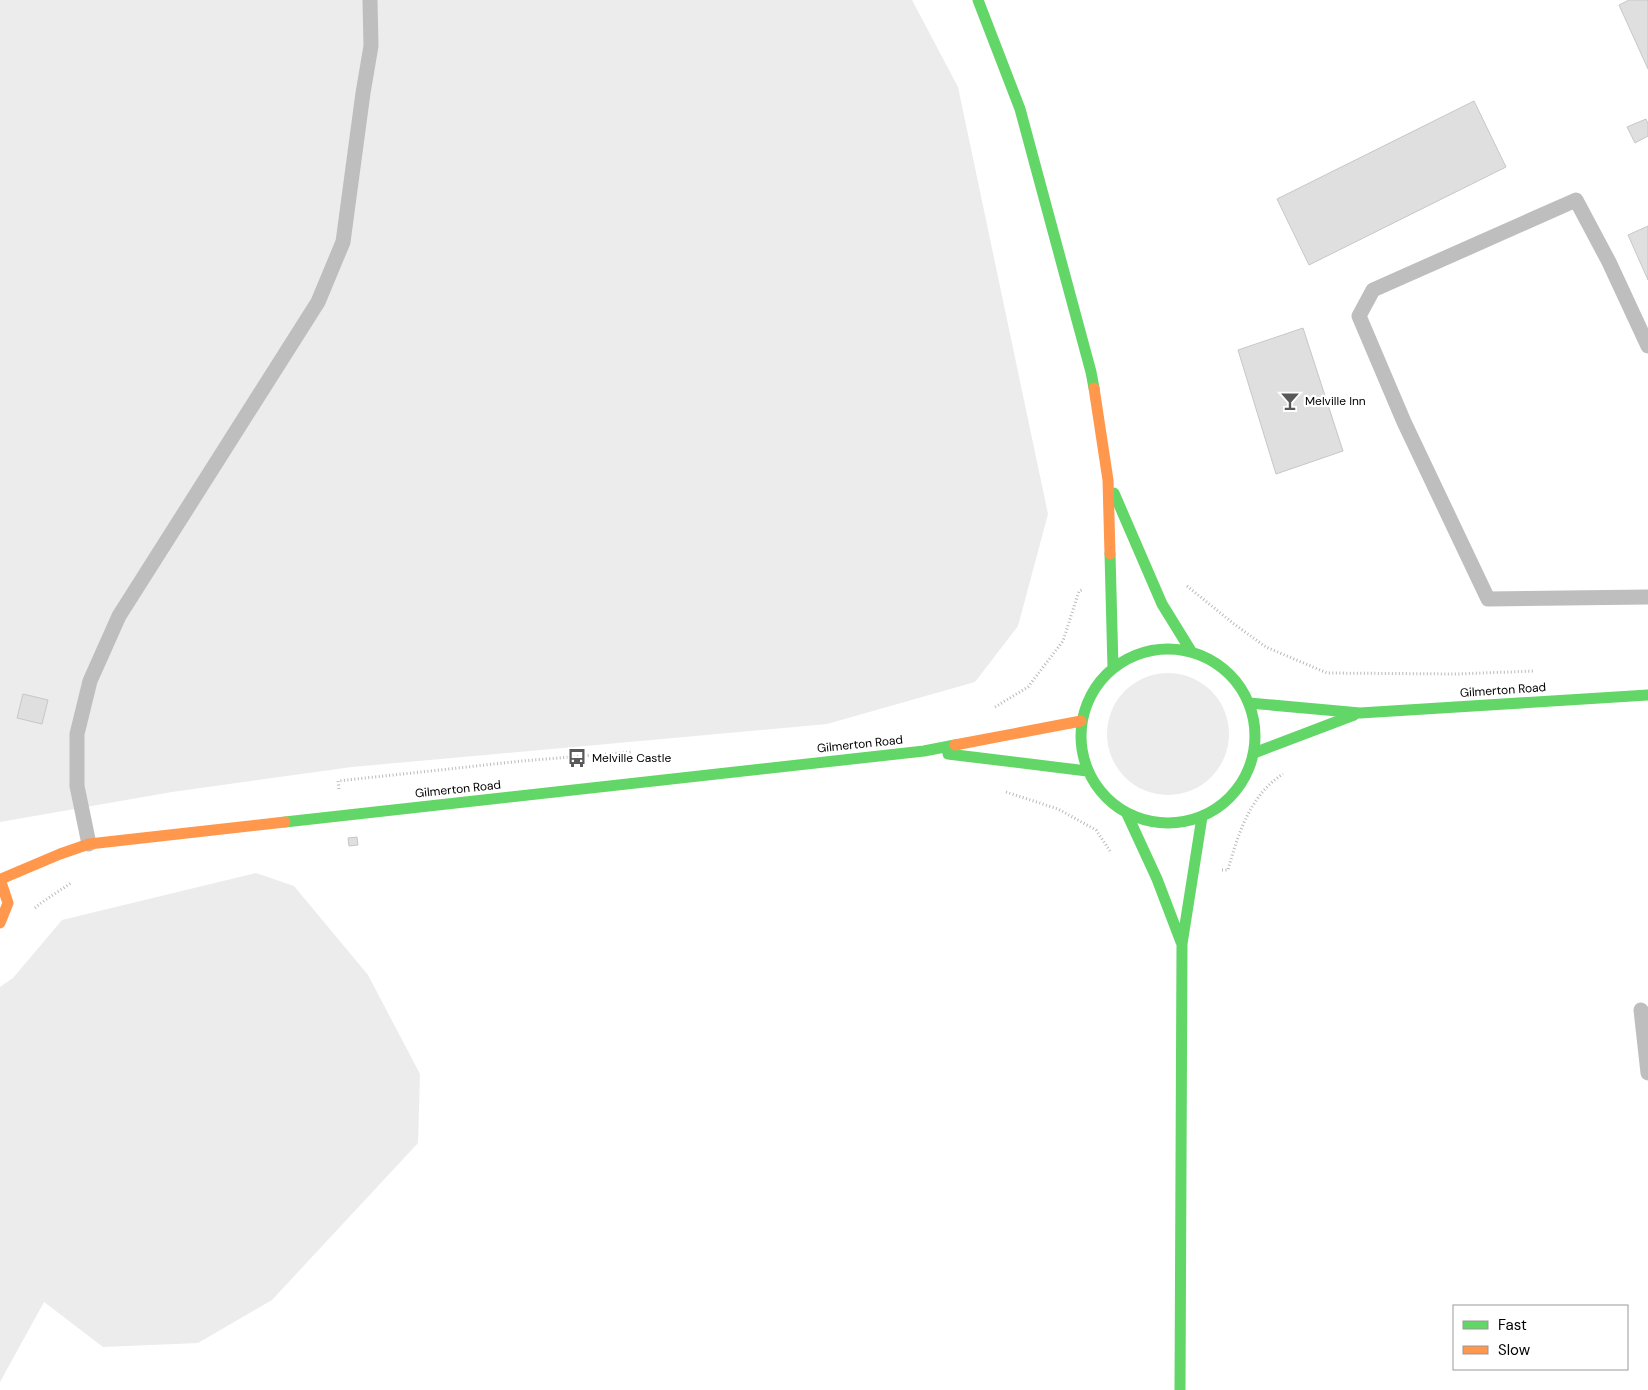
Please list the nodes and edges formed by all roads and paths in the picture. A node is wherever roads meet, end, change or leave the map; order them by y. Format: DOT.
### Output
graph roads {
  1 [pos="370,0"];
  2 [pos="978,0"];
  3 [pos="1648,346"];
  4 [pos="1108,480"];
  5 [pos="1151,579"];
  6 [pos="1111,585"];
  7 [pos="1648,597"];
  8 [pos="1191,651"];
  9 [pos="1113,668"];
  10 [pos="1542,670"];
  11 [pos="1648,695"];
  12 [pos="1249,703"];
  13 [pos="990,710"];
  14 [pos="1360,713"];
  15 [pos="1081,721"];
  16 [pos="924,751"];
  17 [pos="639,752"];
  18 [pos="1254,753"];
  19 [pos="1087,771"];
  20 [pos="1288,772"];
  21 [pos="1006,792"];
  22 [pos="1127,814"];
  23 [pos="339,817"];
  24 [pos="1202,817"];
  25 [pos="89,844"];
  26 [pos="1111,853"];
  27 [pos="1192,874"];
  28 [pos="1,879"];
  29 [pos="76,880"];
  30 [pos="34,910"];
  31 [pos="0,923"];
  32 [pos="1182,944"];
  33 [pos="1640,1010"];
  34 [pos="1648,1073"];
  35 [pos="1180,1390"];
  1 -- 25 [label="lane"];
  2 -- 4 [label="main road"];
  3 -- 7 [label="lane"];
  4 -- 5 [label="main road"];
  4 -- 6 [label="main road"];
  5 -- 8 [label="main road"];
  5 -- 10 [label="path"];
  6 -- 9 [label="main road"];
  6 -- 13 [label="path"];
  8 -- 9 [label="main road"];
  8 -- 12 [label="main road"];
  9 -- 15 [label="main road"];
  11 -- 14 [label="main road, Gilmerton Road"];
  12 -- 14 [label="main road, Gilmerton Road"];
  12 -- 18 [label="main road"];
  14 -- 18 [label="main road, Gilmerton Road"];
  15 -- 16 [label="main road, Gilmerton Road"];
  15 -- 19 [label="main road"];
  16 -- 19 [label="main road, Gilmerton Road"];
  16 -- 23 [label="main road, Gilmerton Road"];
  17 -- 23 [label="path"];
  18 -- 24 [label="main road"];
  19 -- 22 [label="main road"];
  20 -- 27 [label="path"];
  21 -- 26 [label="path"];
  22 -- 24 [label="main road"];
  22 -- 32 [label="main road"];
  23 -- 25 [label="main road, Gilmerton Road"];
  24 -- 27 [label="main road"];
  25 -- 28 [label="main road, Gilmerton Road"];
  27 -- 32 [label="main road"];
  28 -- 31 [label="main road"];
  29 -- 30 [label="path"];
  32 -- 35 [label="main road"];
  33 -- 34 [label="lane"];
}
